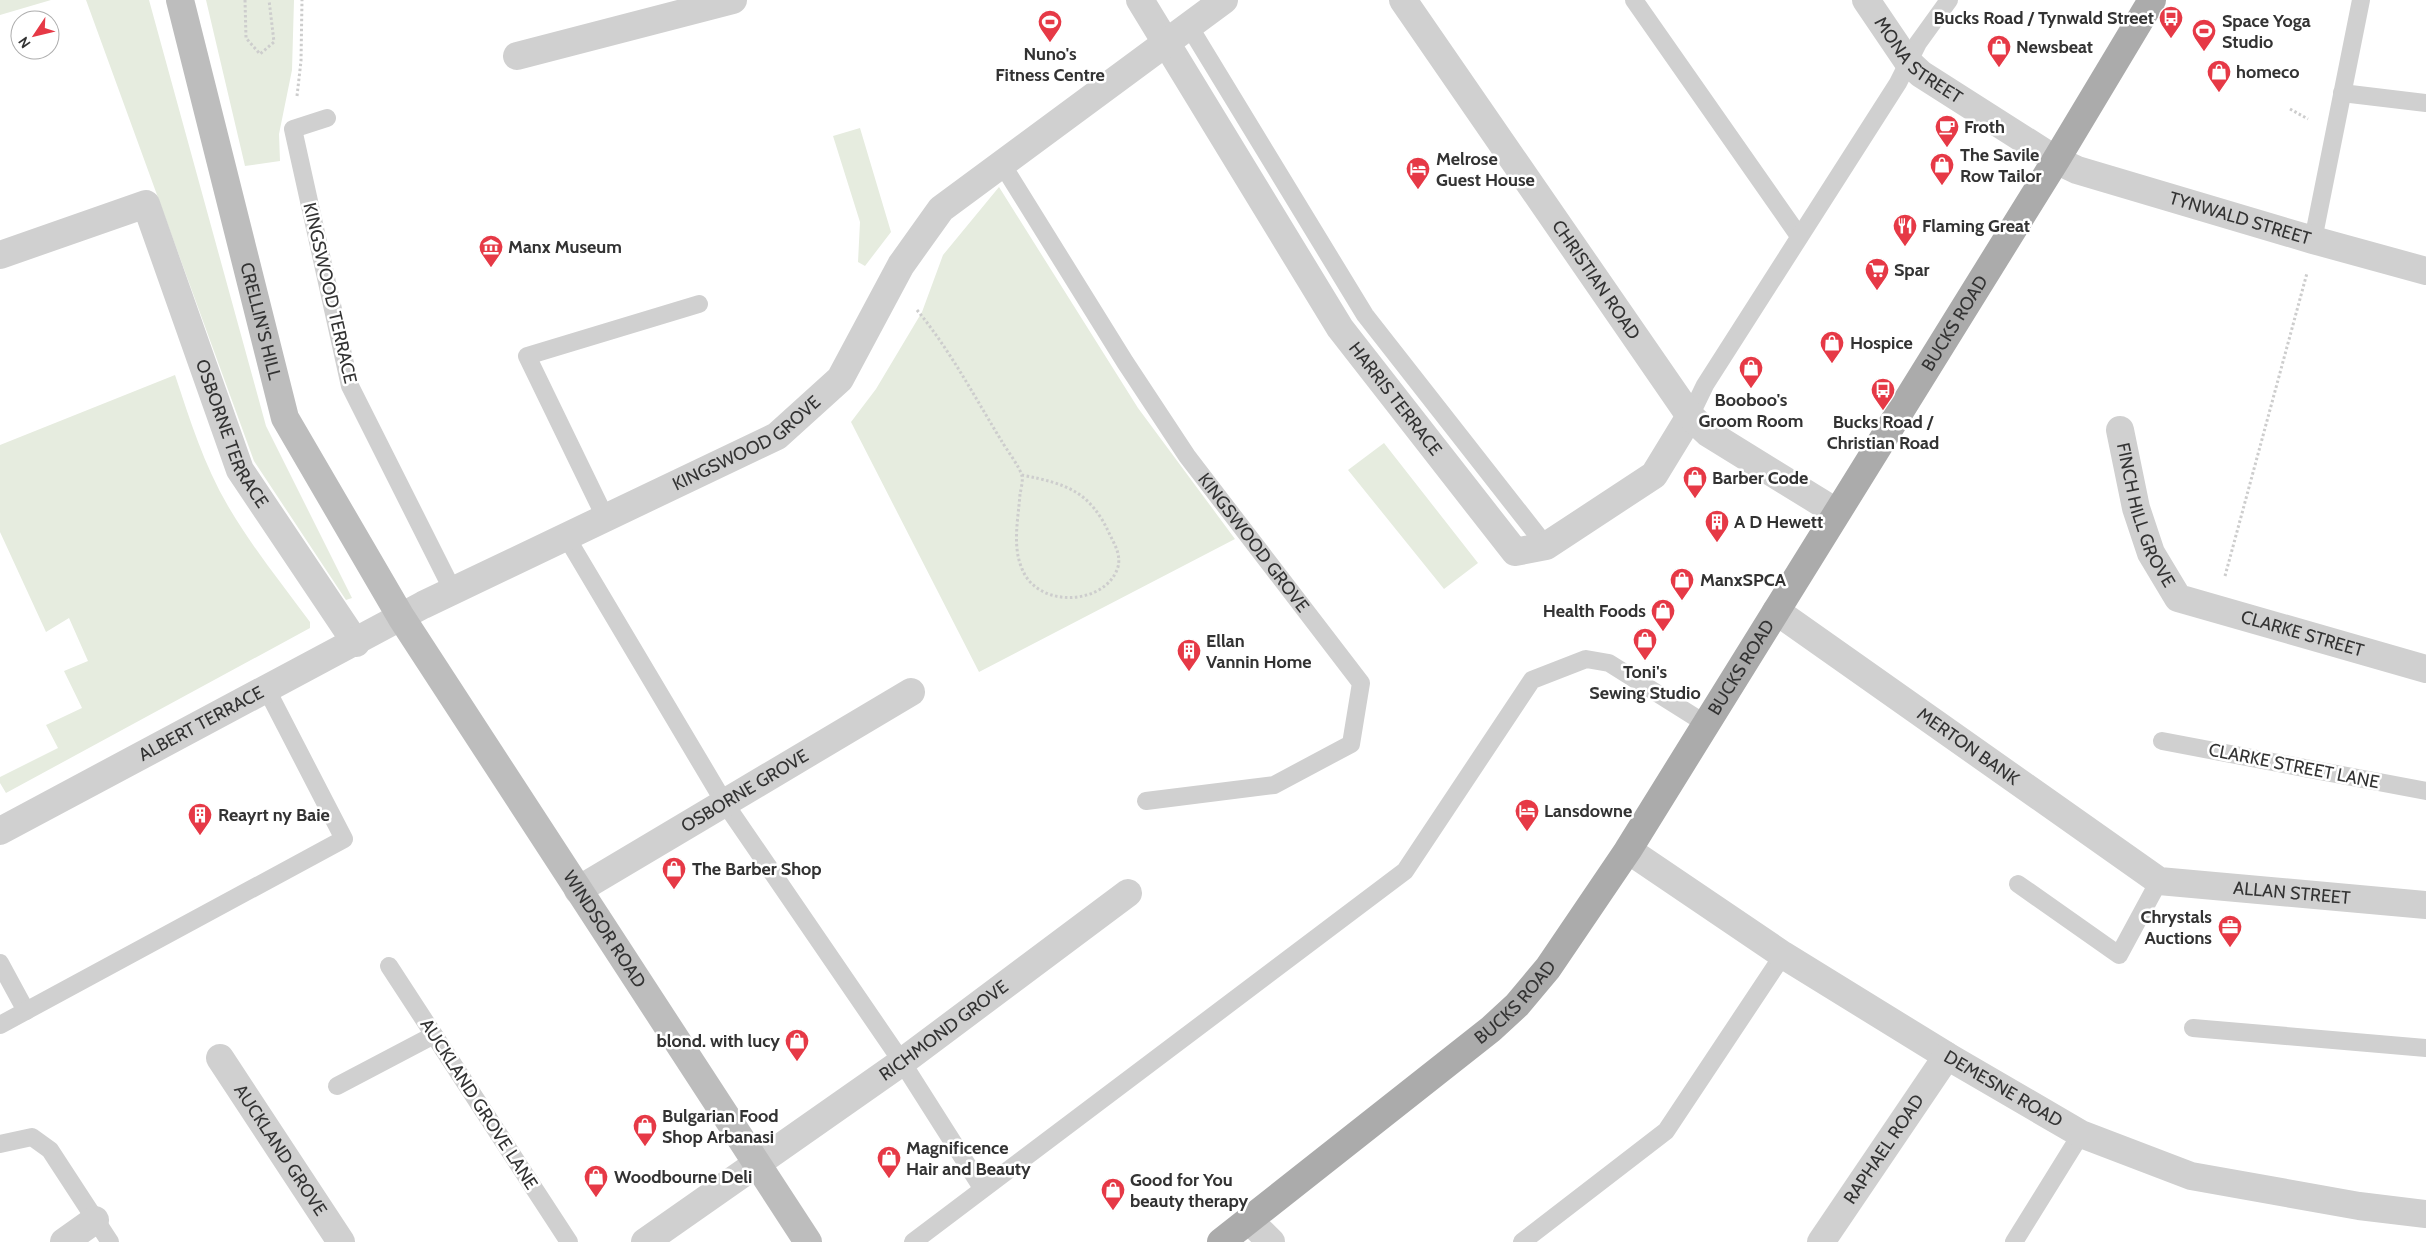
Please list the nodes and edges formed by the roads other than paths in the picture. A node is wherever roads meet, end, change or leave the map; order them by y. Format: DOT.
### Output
graph roads {
  1 [pos="180,0"];
  2 [pos="733,0"];
  3 [pos="1140,0"];
  4 [pos="1224,0"];
  5 [pos="1403,0"];
  6 [pos="1634,0"];
  7 [pos="1866,0"];
  8 [pos="1949,0"];
  9 [pos="2152,0"];
  10 [pos="2361,0"];
  11 [pos="1188,26"];
  12 [pos="1165,43"];
  13 [pos="517,56"];
  14 [pos="1908,62"];
  15 [pos="2342,93"];
  16 [pos="2426,103"];
  17 [pos="327,118"];
  18 [pos="2056,160"];
  19 [pos="1002,164"];
  20 [pos="1799,236"];
  21 [pos="2313,240"];
  22 [pos="0,255"];
  23 [pos="2426,271"];
  24 [pos="699,304"];
  25 [pos="1690,416"];
  26 [pos="2120,430"];
  27 [pos="1836,512"];
  28 [pos="606,519"];
  29 [pos="568,538"];
  30 [pos="1546,546"];
  31 [pos="453,591"];
  32 [pos="2178,598"];
  33 [pos="1776,612"];
  34 [pos="401,617"];
  35 [pos="356,643"];
  36 [pos="2426,669"];
  37 [pos="267,690"];
  38 [pos="910,692"];
  39 [pos="1706,724"];
  40 [pos="2162,741"];
  41 [pos="2426,791"];
  42 [pos="724,802"];
  43 [pos="1146,802"];
  44 [pos="0,831"];
  45 [pos="1628,850"];
  46 [pos="2159,881"];
  47 [pos="2018,884"];
  48 [pos="578,890"];
  49 [pos="1128,894"];
  50 [pos="2426,905"];
  51 [pos="1783,956"];
  52 [pos="0,963"];
  53 [pos="388,966"];
  54 [pos="26,1011"];
  55 [pos="0,1025"];
  56 [pos="2193,1028"];
  57 [pos="434,1035"];
  58 [pos="2426,1048"];
  59 [pos="1947,1056"];
  60 [pos="220,1058"];
  61 [pos="902,1062"];
  62 [pos="338,1086"];
  63 [pos="2081,1134"];
  64 [pos="0,1144"];
  65 [pos="757,1165"];
  66 [pos="982,1188"];
  67 [pos="2426,1214"];
  68 [pos="1249,1220"];
  69 [pos="102,1231"];
  70 [pos="64,1242"];
  71 [pos="341,1242"];
  72 [pos="569,1242"];
  73 [pos="645,1242"];
  74 [pos="808,1242"];
  75 [pos="913,1242"];
  76 [pos="1221,1242"];
  77 [pos="1271,1242"];
  78 [pos="1522,1242"];
  79 [pos="1821,1242"];
  80 [pos="2014,1242"];
  1 -- 34 [label="main road, CRELLIN'S HILL"];
  2 -- 13 [label="street"];
  3 -- 12 [label="street"];
  4 -- 11 [label="street, KINGSWOOD GROVE"];
  5 -- 25 [label="street, CHRISTIAN ROAD"];
  6 -- 20 [label="lane"];
  7 -- 14 [label="street, MONA STREET"];
  8 -- 14 [label="lane"];
  9 -- 18 [label="main road, BUCKS ROAD"];
  10 -- 15 [label="lane"];
  11 -- 12 [label="street, KINGSWOOD GROVE"];
  11 -- 30 [label="lane"];
  12 -- 19 [label="street, KINGSWOOD GROVE"];
  12 -- 30 [label="street, HARRIS TERRACE"];
  14 -- 18 [label="street, MONA STREET"];
  14 -- 20 [label="lane"];
  15 -- 16 [label="lane"];
  15 -- 21 [label="lane"];
  17 -- 31 [label="lane, KINGSWOOD TERRACE"];
  18 -- 21 [label="street, TYNWALD STREET"];
  18 -- 27 [label="main road, BUCKS ROAD"];
  19 -- 28 [label="street, KINGSWOOD GROVE"];
  19 -- 43 [label="lane, KINGSWOOD GROVE"];
  20 -- 25 [label="lane"];
  21 -- 23 [label="street, TYNWALD STREET"];
  22 -- 35 [label="street, OSBORNE TERRACE"];
  24 -- 28 [label="lane"];
  25 -- 27 [label="street, CHRISTIAN ROAD"];
  25 -- 30 [label="street, HARRIS TERRACE"];
  26 -- 32 [label="street, FINCH HILL GROVE"];
  27 -- 33 [label="main road, BUCKS ROAD"];
  28 -- 29 [label="street, KINGSWOOD GROVE"];
  29 -- 31 [label="street, KINGSWOOD GROVE"];
  29 -- 42 [label="lane"];
  31 -- 34 [label="street, KINGSWOOD GROVE"];
  32 -- 36 [label="street, CLARKE STREET"];
  33 -- 39 [label="main road, BUCKS ROAD"];
  33 -- 46 [label="street, MERTON BANK"];
  34 -- 35 [label="street, ALBERT TERRACE"];
  34 -- 48 [label="main road, WINDSOR ROAD"];
  35 -- 37 [label="street, ALBERT TERRACE"];
  37 -- 44 [label="street, ALBERT TERRACE"];
  37 -- 54 [label="lane"];
  38 -- 42 [label="street, OSBORNE GROVE"];
  39 -- 45 [label="main road, BUCKS ROAD"];
  39 -- 66 [label="lane"];
  40 -- 41 [label="lane, CLARKE STREET LANE"];
  42 -- 48 [label="street, OSBORNE GROVE"];
  42 -- 61 [label="lane"];
  45 -- 51 [label="street, DEMESNE ROAD"];
  45 -- 68 [label="main road, BUCKS ROAD"];
  46 -- 47 [label="lane"];
  46 -- 50 [label="street, ALLAN STREET"];
  48 -- 65 [label="main road, WINDSOR ROAD"];
  49 -- 61 [label="street, RICHMOND GROVE"];
  51 -- 59 [label="street, DEMESNE ROAD"];
  51 -- 78 [label="lane"];
  52 -- 54 [label="lane"];
  53 -- 57 [label="lane, AUCKLAND GROVE LANE"];
  54 -- 55 [label="lane"];
  56 -- 58 [label="lane"];
  57 -- 62 [label="lane"];
  57 -- 72 [label="lane, AUCKLAND GROVE LANE"];
  59 -- 63 [label="street, DEMESNE ROAD"];
  59 -- 79 [label="street, RAPHAEL ROAD"];
  60 -- 71 [label="street, AUCKLAND GROVE"];
  61 -- 65 [label="street, RICHMOND GROVE"];
  61 -- 66 [label="lane"];
  63 -- 67 [label="street, DEMESNE ROAD"];
  63 -- 80 [label="lane"];
  64 -- 69 [label="lane"];
  65 -- 73 [label="street, RICHMOND GROVE"];
  65 -- 74 [label="main road, WINDSOR ROAD"];
  66 -- 75 [label="lane"];
  68 -- 76 [label="main road, BUCKS ROAD"];
  68 -- 77 [label="street"];
  69 -- 70 [label="street"];
}
